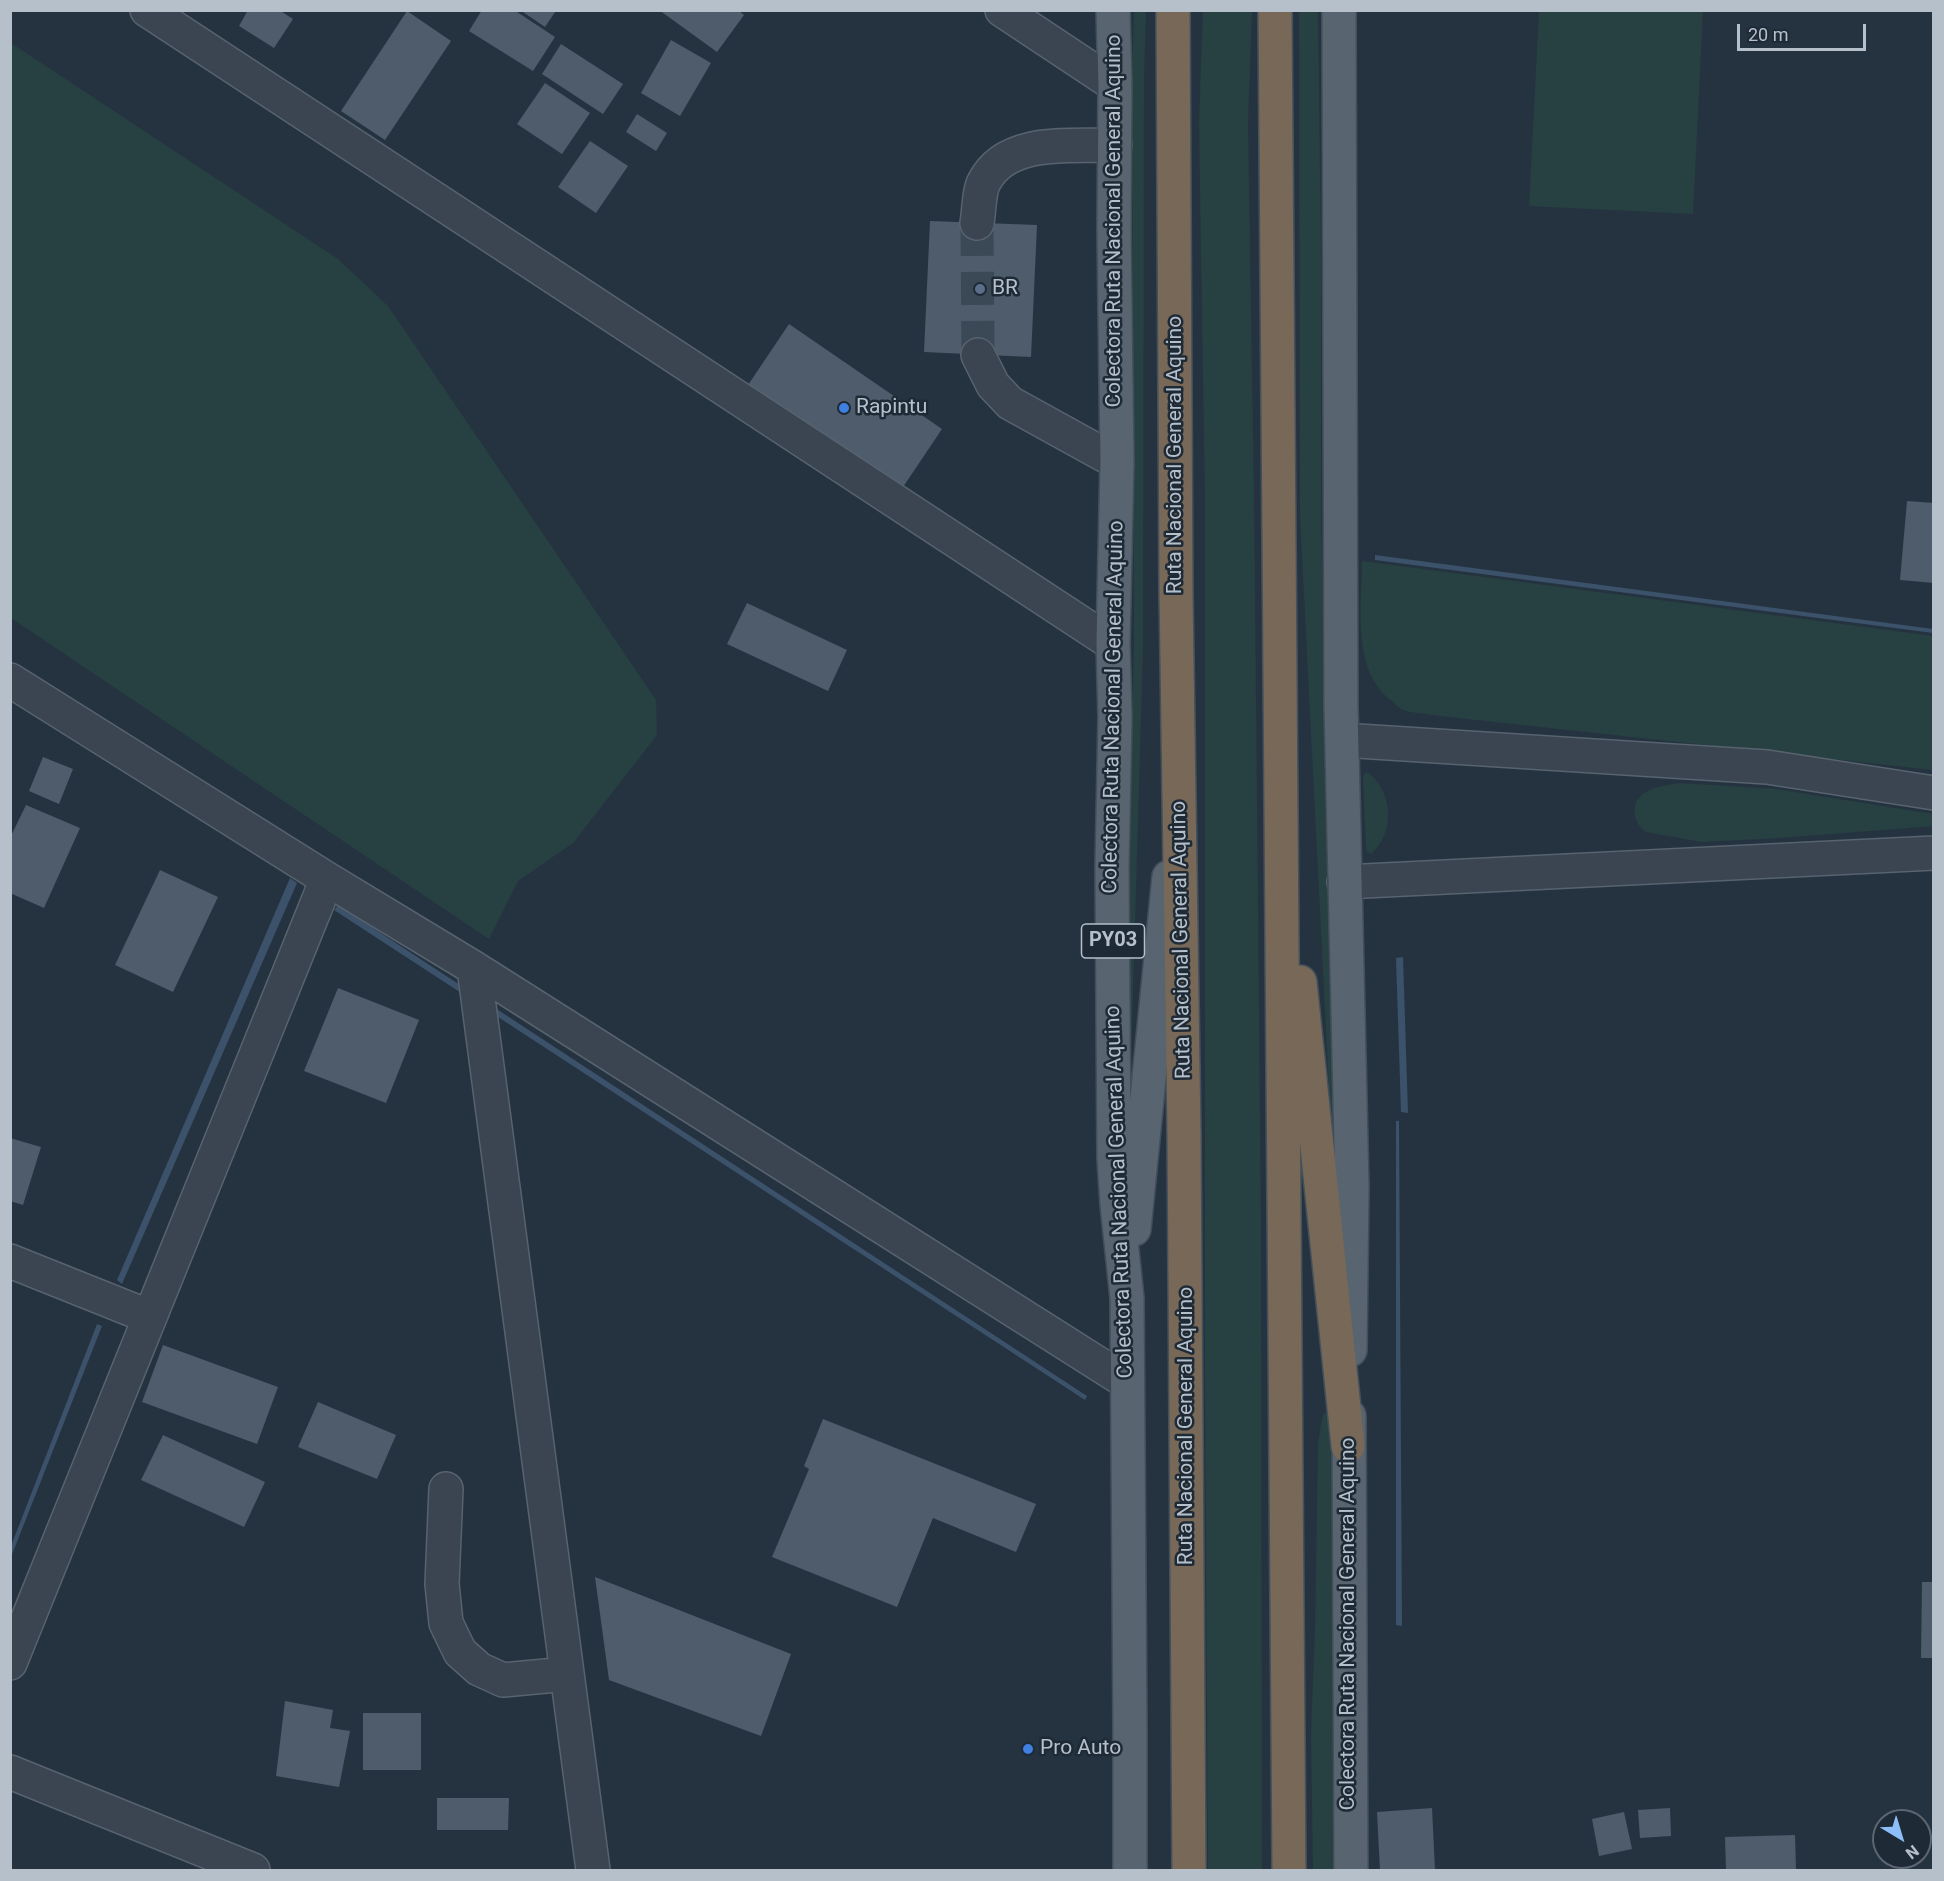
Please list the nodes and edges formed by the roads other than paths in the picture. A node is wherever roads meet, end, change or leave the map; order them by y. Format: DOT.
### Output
graph roads {
  1 [pos="147,10"];
  2 [pos="1002,10"];
  3 [pos="1113,10"];
  4 [pos="1173,10"];
  5 [pos="1275,10"];
  6 [pos="1339,10"];
  7 [pos="1115,85"];
  8 [pos="1115,146"];
  9 [pos="977,223"];
  10 [pos="978,355"];
  11 [pos="1118,462"];
  12 [pos="1113,644"];
  13 [pos="10,680"];
  14 [pos="1342,740"];
  15 [pos="1179,774"];
  16 [pos="1280,786"];
  17 [pos="1934,793"];
  18 [pos="1934,853"];
  19 [pos="327,879"];
  20 [pos="1344,882"];
  21 [pos="474,968"];
  22 [pos="10,1261"];
  23 [pos="1127,1298"];
  24 [pos="150,1317"];
  25 [pos="1127,1382"];
  26 [pos="1348,1446"];
  27 [pos="446,1489"];
  28 [pos="10,1663"];
  29 [pos="567,1674"];
  30 [pos="10,1772"];
  31 [pos="253,1870"];
  32 [pos="593,1870"];
  33 [pos="1130,1870"];
  34 [pos="1189,1870"];
  35 [pos="1289,1870"];
  36 [pos="1351,1870"];
  1 -- 12 [label="street"];
  2 -- 7 [label="street"];
  3 -- 7 [label="main road, Colectora Ruta Nacional General Aquino / PY03"];
  4 -- 15 [label="highway, Ruta Nacional General Aquino"];
  5 -- 16 [label="highway"];
  6 -- 14 [label="main road, Colectora Ruta Nacional General Aquino"];
  7 -- 8 [label="main road, Colectora Ruta Nacional General Aquino / PY03"];
  8 -- 9 [label="street"];
  8 -- 11 [label="main road, Colectora Ruta Nacional General Aquino / PY03"];
  10 -- 11 [label="street"];
  11 -- 12 [label="main road, Colectora Ruta Nacional General Aquino / PY03"];
  12 -- 23 [label="main road, Colectora Ruta Nacional General Aquino / PY03"];
  13 -- 19 [label="street"];
  14 -- 17 [label="street"];
  14 -- 20 [label="main road, Colectora Ruta Nacional General Aquino"];
  15 -- 23 [label="main road"];
  15 -- 34 [label="highway, Ruta Nacional General Aquino"];
  16 -- 26 [label="highway"];
  16 -- 35 [label="highway"];
  18 -- 20 [label="street"];
  19 -- 21 [label="street"];
  19 -- 24 [label="street"];
  20 -- 26 [label="main road, Colectora Ruta Nacional General Aquino"];
  21 -- 25 [label="street"];
  21 -- 29 [label="street"];
  22 -- 24 [label="street"];
  23 -- 25 [label="main road, Colectora Ruta Nacional General Aquino / PY03"];
  24 -- 28 [label="street"];
  25 -- 33 [label="main road, Colectora Ruta Nacional General Aquino / PY03"];
  26 -- 36 [label="main road, Colectora Ruta Nacional General Aquino"];
  27 -- 29 [label="street"];
  29 -- 32 [label="street"];
  30 -- 31 [label="street"];
}
